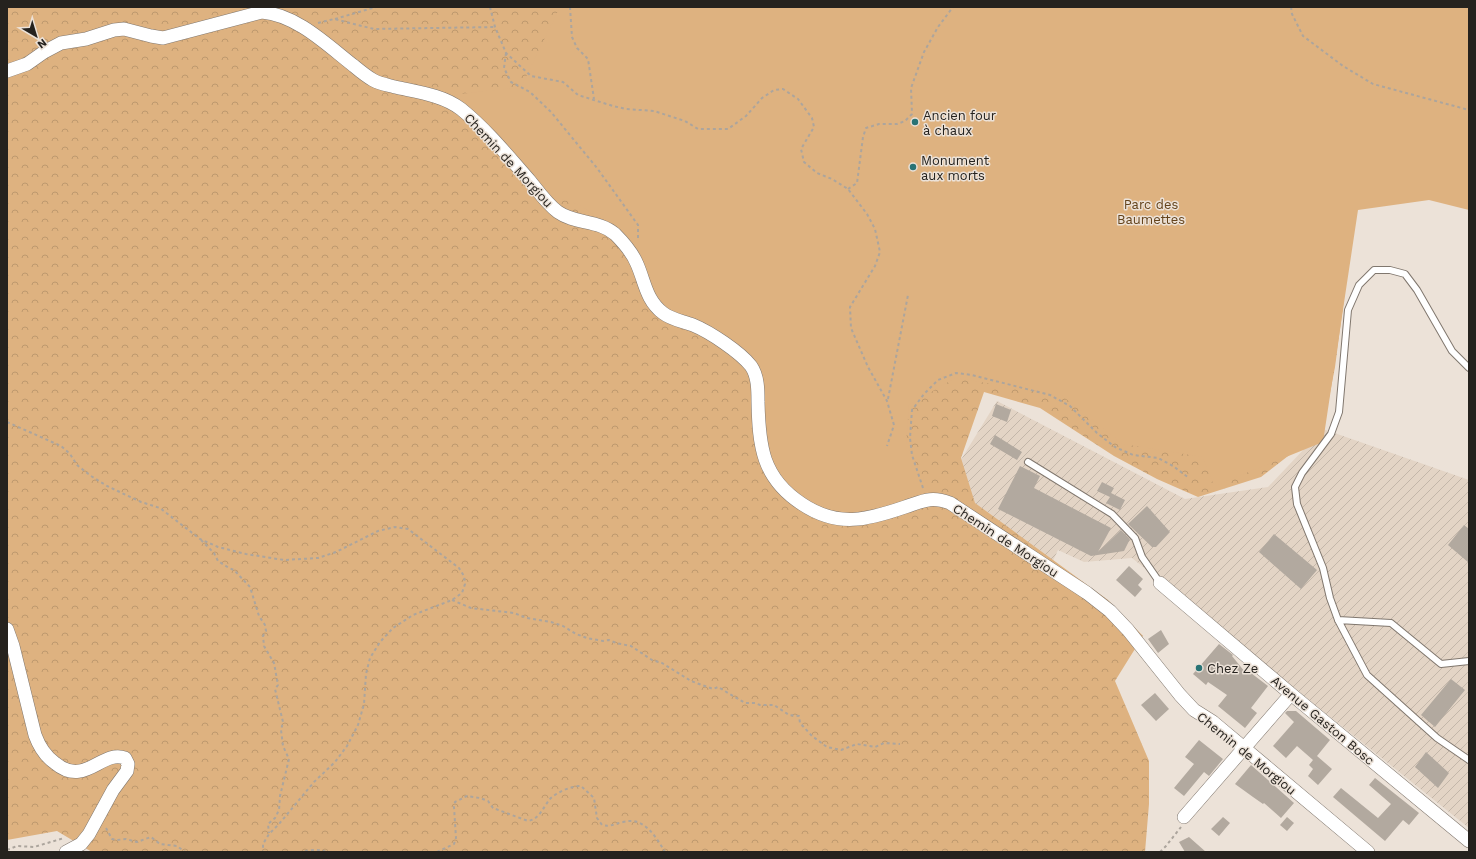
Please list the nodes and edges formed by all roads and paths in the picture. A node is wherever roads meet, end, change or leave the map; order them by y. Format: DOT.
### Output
graph roads {
  1 [pos="376,7"];
  2 [pos="490,7"];
  3 [pos="570,7"];
  4 [pos="953,7"];
  5 [pos="1291,7"];
  6 [pos="334,19"];
  7 [pos="302,26"];
  8 [pos="495,27"];
  9 [pos="506,53"];
  10 [pos="7,71"];
  11 [pos="594,99"];
  12 [pos="1469,110"];
  13 [pos="848,189"];
  14 [pos="637,264"];
  15 [pos="908,295"];
  16 [pos="1469,368"];
  17 [pos="887,400"];
  18 [pos="7,422"];
  19 [pos="887,446"];
  20 [pos="1028,462"];
  21 [pos="1189,478"];
  22 [pos="925,499"];
  23 [pos="200,539"];
  24 [pos="1160,583"];
  25 [pos="452,600"];
  26 [pos="1338,620"];
  27 [pos="7,629"];
  28 [pos="1469,661"];
  29 [pos="1291,694"];
  30 [pos="900,744"];
  31 [pos="1244,748"];
  32 [pos="1469,760"];
  33 [pos="99,817"];
  34 [pos="1184,817"];
  35 [pos="269,834"];
  36 [pos="66,837"];
  37 [pos="1469,841"];
  38 [pos="1469,846"];
  39 [pos="7,850"];
  40 [pos="66,852"];
  41 [pos="185,852"];
  42 [pos="263,852"];
  43 [pos="299,852"];
  44 [pos="326,852"];
  45 [pos="437,852"];
  46 [pos="665,852"];
  47 [pos="1160,852"];
  48 [pos="1368,852"];
  49 [pos="1465,852"];
  1 -- 6 [label="path"];
  2 -- 8 [label="path"];
  3 -- 11 [label="path"];
  4 -- 13 [label="path"];
  5 -- 12 [label="path"];
  6 -- 7 [label="path"];
  6 -- 8 [label="path"];
  7 -- 10 [label="street, Chemin de Morgiou"];
  7 -- 14 [label="street, Chemin de Morgiou"];
  8 -- 9 [label="path"];
  9 -- 11 [label="path"];
  9 -- 14 [label="path"];
  11 -- 13 [label="path"];
  13 -- 17 [label="path"];
  14 -- 22 [label="street, Chemin de Morgiou"];
  15 -- 17 [label="path"];
  16 -- 26 [label="lane"];
  17 -- 19 [label="path"];
  18 -- 23 [label="path"];
  20 -- 24 [label="lane"];
  21 -- 22 [label="path"];
  22 -- 31 [label="street, Chemin de Morgiou"];
  23 -- 25 [label="path"];
  23 -- 35 [label="path"];
  24 -- 29 [label="street, Avenue Gaston Bosc"];
  25 -- 30 [label="path"];
  25 -- 35 [label="path"];
  26 -- 28 [label="lane"];
  26 -- 32 [label="lane"];
  27 -- 33 [label="street"];
  29 -- 31 [label="street"];
  29 -- 37 [label="street, Avenue Gaston Bosc"];
  31 -- 34 [label="street"];
  31 -- 48 [label="street, Chemin de Morgiou"];
  33 -- 40 [label="street"];
  33 -- 41 [label="path"];
  34 -- 47 [label="path"];
  35 -- 42 [label="path"];
  36 -- 39 [label="path"];
  38 -- 49 [label="street"];
  43 -- 44 [label="path"];
  45 -- 46 [label="path"];
}
